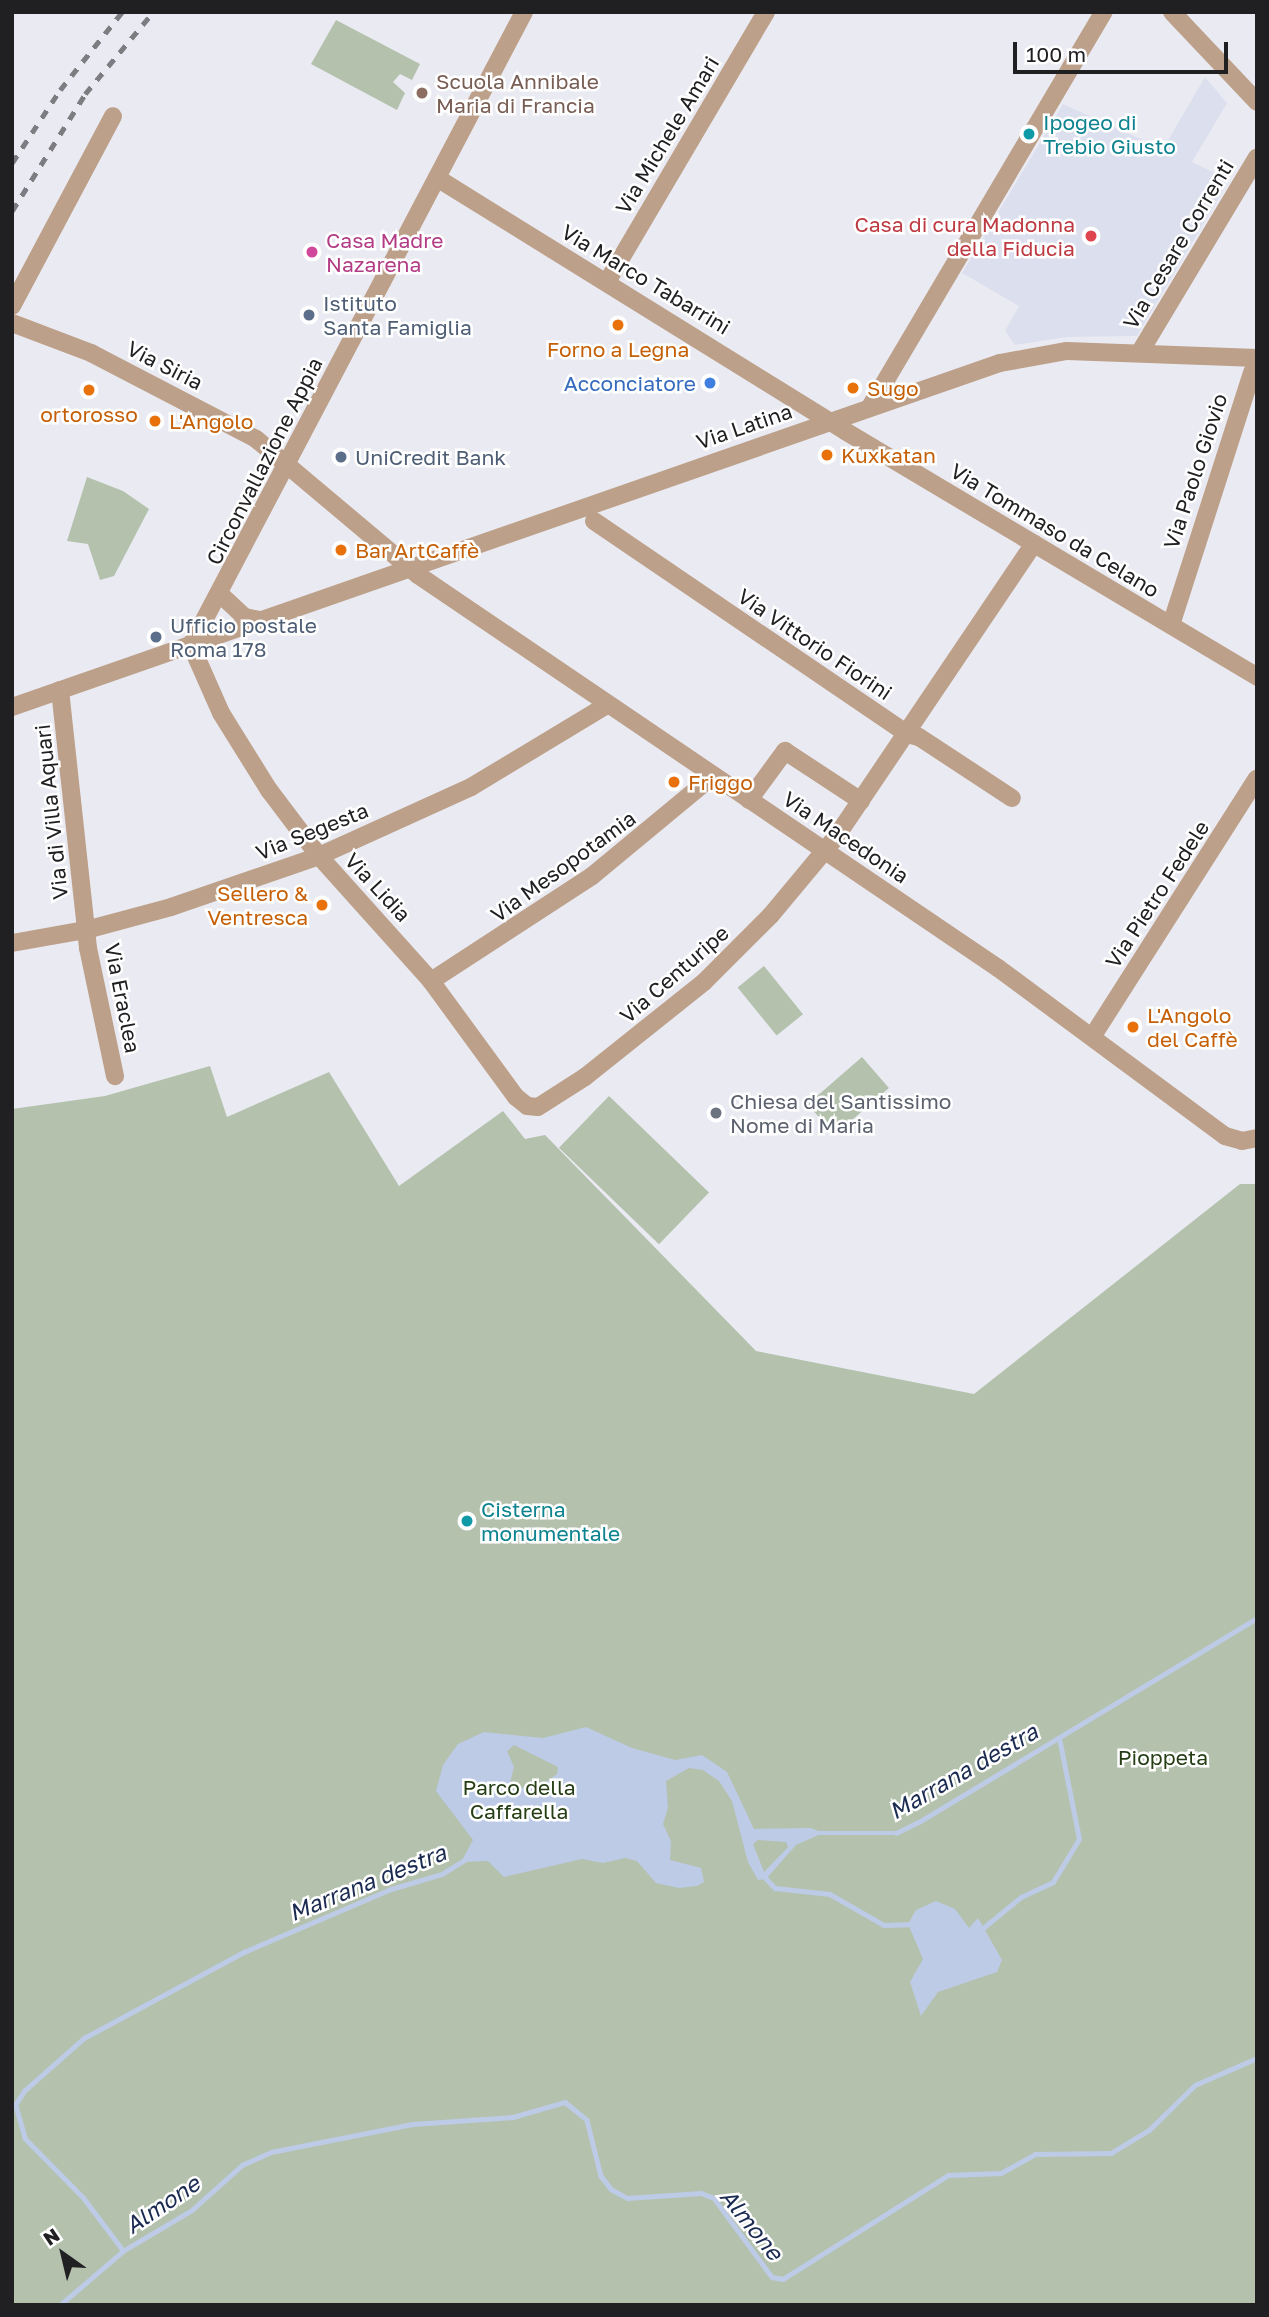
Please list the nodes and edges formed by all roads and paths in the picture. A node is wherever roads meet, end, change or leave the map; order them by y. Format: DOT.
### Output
graph roads {
  1 [pos="524,12"];
  2 [pos="766,12"];
  3 [pos="1104,12"];
  4 [pos="1172,12"];
  5 [pos="1257,102"];
  6 [pos="113,116"];
  7 [pos="1256,159"];
  8 [pos="437,178"];
  9 [pos="607,282"];
  10 [pos="12,306"];
  11 [pos="12,323"];
  12 [pos="1140,352"];
  13 [pos="1254,365"];
  14 [pos="870,407"];
  15 [pos="832,419"];
  16 [pos="288,464"];
  17 [pos="594,521"];
  18 [pos="1034,543"];
  19 [pos="407,568"];
  20 [pos="221,595"];
  21 [pos="259,620"];
  22 [pos="1171,625"];
  23 [pos="191,645"];
  24 [pos="1257,677"];
  25 [pos="60,690"];
  26 [pos="607,705"];
  27 [pos="12,708"];
  28 [pos="907,734"];
  29 [pos="713,776"];
  30 [pos="1257,778"];
  31 [pos="1012,798"];
  32 [pos="749,800"];
  33 [pos="861,801"];
  34 [pos="825,850"];
  35 [pos="319,856"];
  36 [pos="86,930"];
  37 [pos="12,943"];
  38 [pos="431,981"];
  39 [pos="1094,1034"];
  40 [pos="115,1076"];
  41 [pos="531,1107"];
  42 [pos="1257,1138"];
  1 -- 8 [label="street, Circonvallazione Appia"];
  2 -- 9 [label="street, Via Michele Amari"];
  3 -- 14 [label="street"];
  4 -- 5 [label="street"];
  6 -- 10 [label="street"];
  7 -- 12 [label="street, Via Cesare Correnti"];
  8 -- 9 [label="street, Via Marco Tabarrini"];
  8 -- 16 [label="street, Circonvallazione Appia"];
  9 -- 15 [label="street, Via Marco Tabarrini"];
  11 -- 16 [label="street, Via Siria"];
  12 -- 13 [label="street, Via Latina"];
  12 -- 14 [label="street, Via Latina"];
  13 -- 22 [label="street, Via Paolo Giovio"];
  14 -- 15 [label="street, Via Latina"];
  15 -- 18 [label="street, Via Tommaso da Celano"];
  15 -- 19 [label="street, Via Latina"];
  16 -- 19 [label="street, Via Siria"];
  16 -- 20 [label="street, Circonvallazione Appia"];
  17 -- 28 [label="street, Via Vittorio Fiorini"];
  18 -- 22 [label="street, Via Tommaso da Celano"];
  18 -- 28 [label="street, Via Centuripe"];
  19 -- 21 [label="street, Via Latina"];
  19 -- 26 [label="street, Via Macedonia"];
  20 -- 21 [label="street"];
  20 -- 23 [label="street, Circonvallazione Appia"];
  21 -- 23 [label="street, Via Latina"];
  22 -- 24 [label="street, Via Tommaso da Celano"];
  23 -- 25 [label="street"];
  23 -- 35 [label="street, Via Lidia"];
  25 -- 27 [label="street"];
  25 -- 36 [label="street, Via di Villa Aquari"];
  26 -- 29 [label="street, Via Macedonia"];
  26 -- 35 [label="street, Via Segesta"];
  28 -- 31 [label="street, Via Vittorio Fiorini"];
  28 -- 33 [label="street, Via Centuripe"];
  29 -- 32 [label="street, Via Macedonia"];
  29 -- 38 [label="street, Via Mesopotamia"];
  30 -- 39 [label="street, Via Pietro Fedele"];
  32 -- 33 [label="street"];
  32 -- 34 [label="street, Via Macedonia"];
  33 -- 34 [label="street, Via Centuripe"];
  34 -- 39 [label="street, Via Macedonia"];
  34 -- 41 [label="street, Via Centuripe"];
  35 -- 36 [label="street, Via Segesta"];
  35 -- 38 [label="street, Via Lidia"];
  36 -- 37 [label="street, Via Segesta"];
  36 -- 40 [label="street, Via Eraclea"];
  38 -- 41 [label="street, Via Lidia"];
  39 -- 42 [label="street, Via Macedonia"];
}
